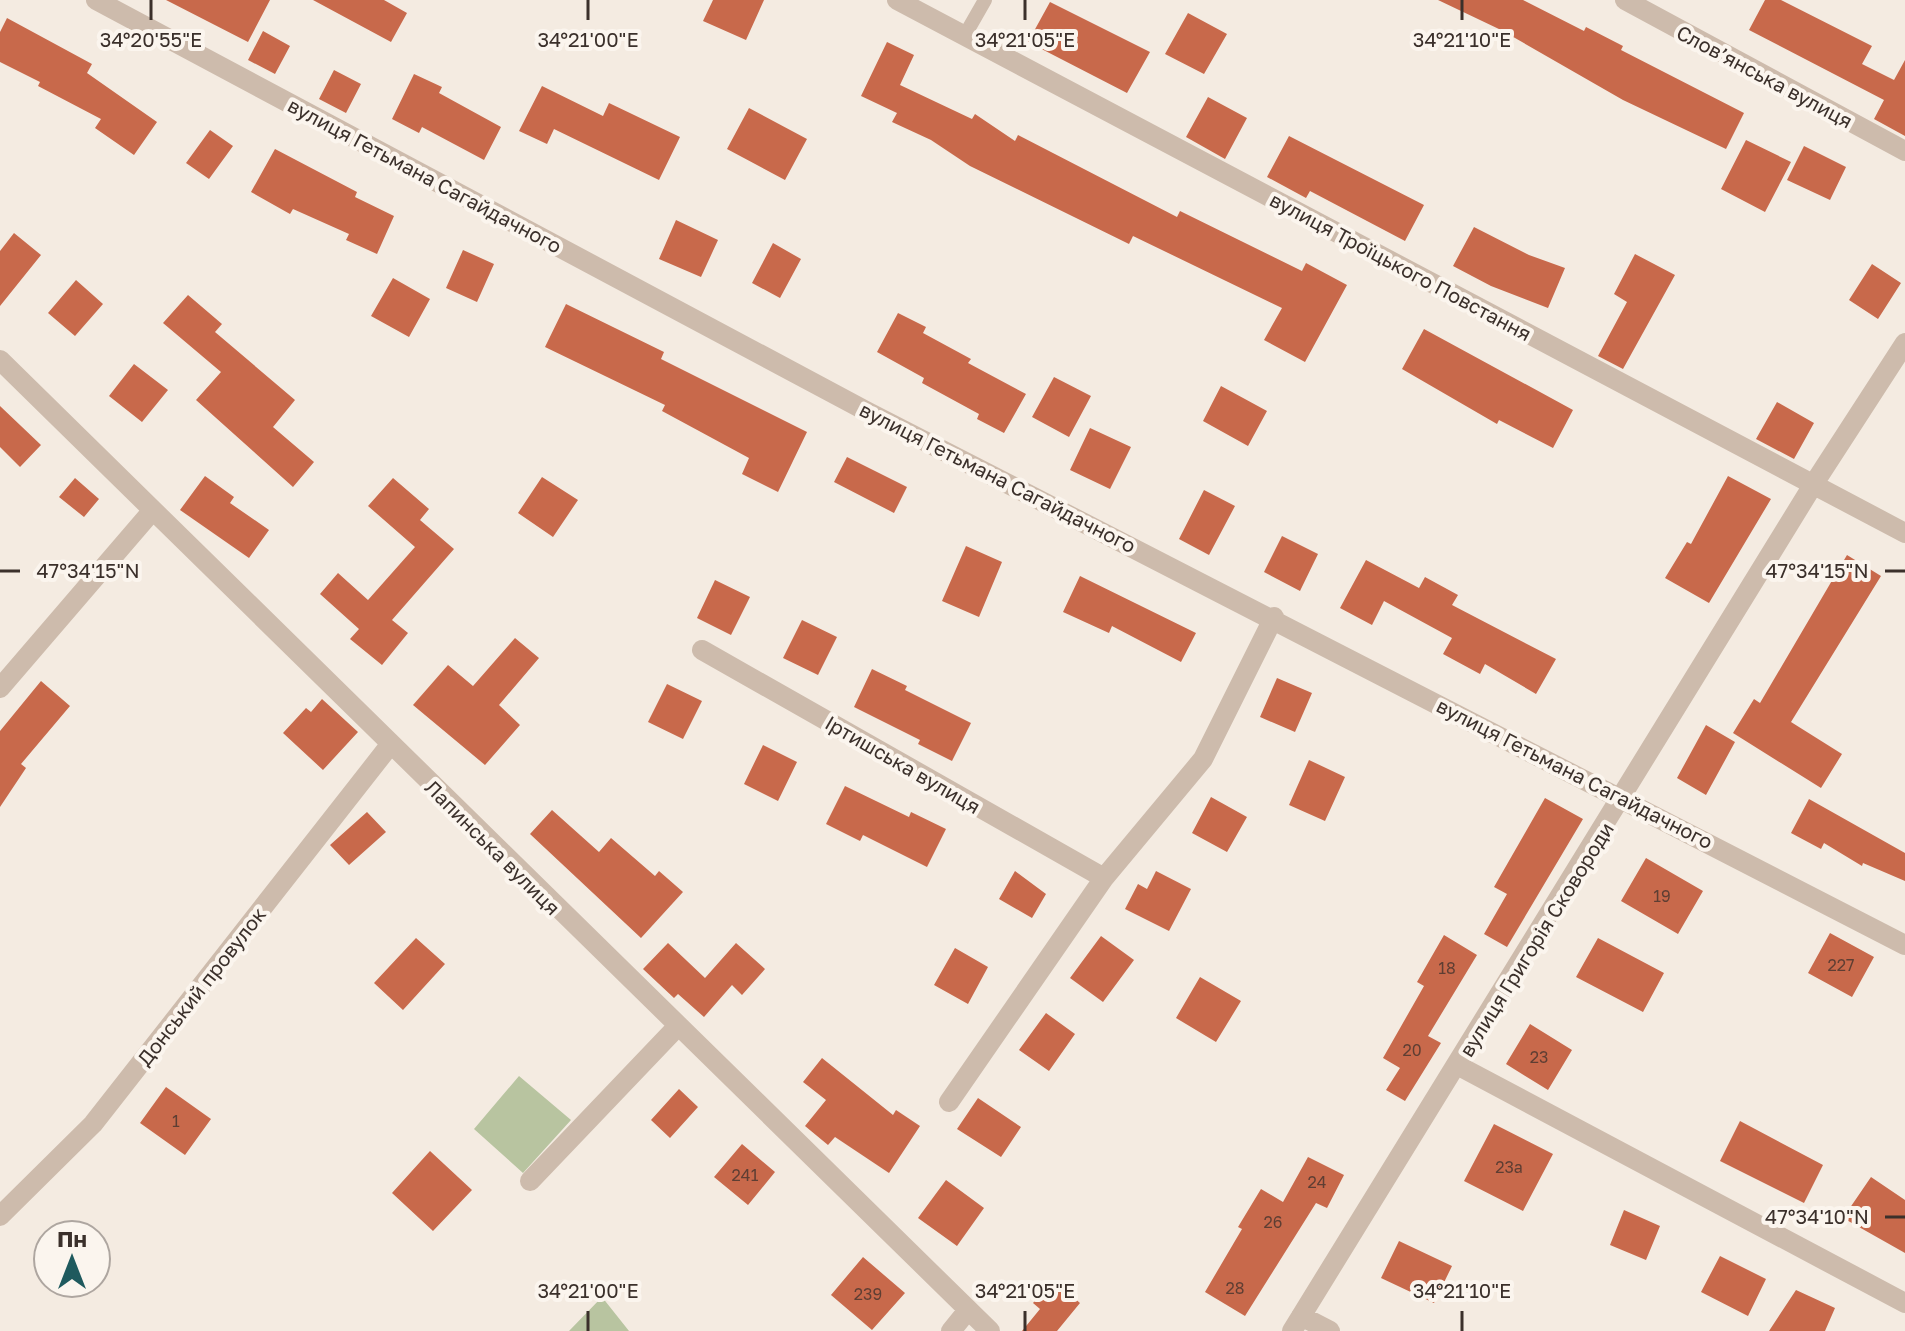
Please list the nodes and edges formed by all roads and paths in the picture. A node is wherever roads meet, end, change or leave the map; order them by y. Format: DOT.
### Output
graph roads {
  1 [pos="96,0"];
  2 [pos="897,0"];
  3 [pos="985,0"];
  4 [pos="1625,0"];
  5 [pos="965,35"];
  6 [pos="1905,151"];
  7 [pos="1905,343"];
  8 [pos="0,360"];
  9 [pos="1813,485"];
  10 [pos="153,510"];
  11 [pos="1905,533"];
  12 [pos="1274,617"];
  13 [pos="702,650"];
  14 [pos="0,688"];
  15 [pos="390,745"];
  16 [pos="1624,798"];
  17 [pos="1104,878"];
  18 [pos="1905,945"];
  19 [pos="677,1027"];
  20 [pos="1457,1065"];
  21 [pos="949,1102"];
  22 [pos="530,1181"];
  23 [pos="0,1216"];
  24 [pos="1905,1303"];
  25 [pos="968,1310"];
  26 [pos="1297,1323"];
  27 [pos="951,1331"];
  28 [pos="990,1331"];
  29 [pos="1330,1331"];
  1 -- 12 [label="street, вулиця Гетьмана Сагайдачного"];
  2 -- 5 [label="street, вулиця Троїцького Повстання"];
  3 -- 5 [label="lane"];
  4 -- 6 [label="street, Словʼянська вулиця"];
  5 -- 9 [label="street, вулиця Троїцького Повстання"];
  7 -- 9 [label="street, вулиця Григорія Сковороди"];
  8 -- 10 [label="street, Лапинська вулиця"];
  9 -- 11 [label="street, вулиця Троїцького Повстання"];
  9 -- 16 [label="street, вулиця Григорія Сковороди"];
  10 -- 14 [label="street"];
  10 -- 15 [label="street, Лапинська вулиця"];
  12 -- 16 [label="street, вулиця Гетьмана Сагайдачного"];
  12 -- 17 [label="street"];
  13 -- 17 [label="street, Іртишська вулиця"];
  15 -- 19 [label="street, Лапинська вулиця"];
  15 -- 23 [label="street, Донський провулок"];
  16 -- 18 [label="street, вулиця Гетьмана Сагайдачного"];
  16 -- 20 [label="street, вулиця Григорія Сковороди"];
  17 -- 21 [label="street"];
  19 -- 22 [label="street"];
  19 -- 25 [label="street, Лапинська вулиця"];
  20 -- 24 [label="street"];
  20 -- 26 [label="street, вулиця Григорія Сковороди"];
  25 -- 27 [label="street"];
  25 -- 28 [label="street, Лапинська вулиця"];
  26 -- 29 [label="street"];
}
